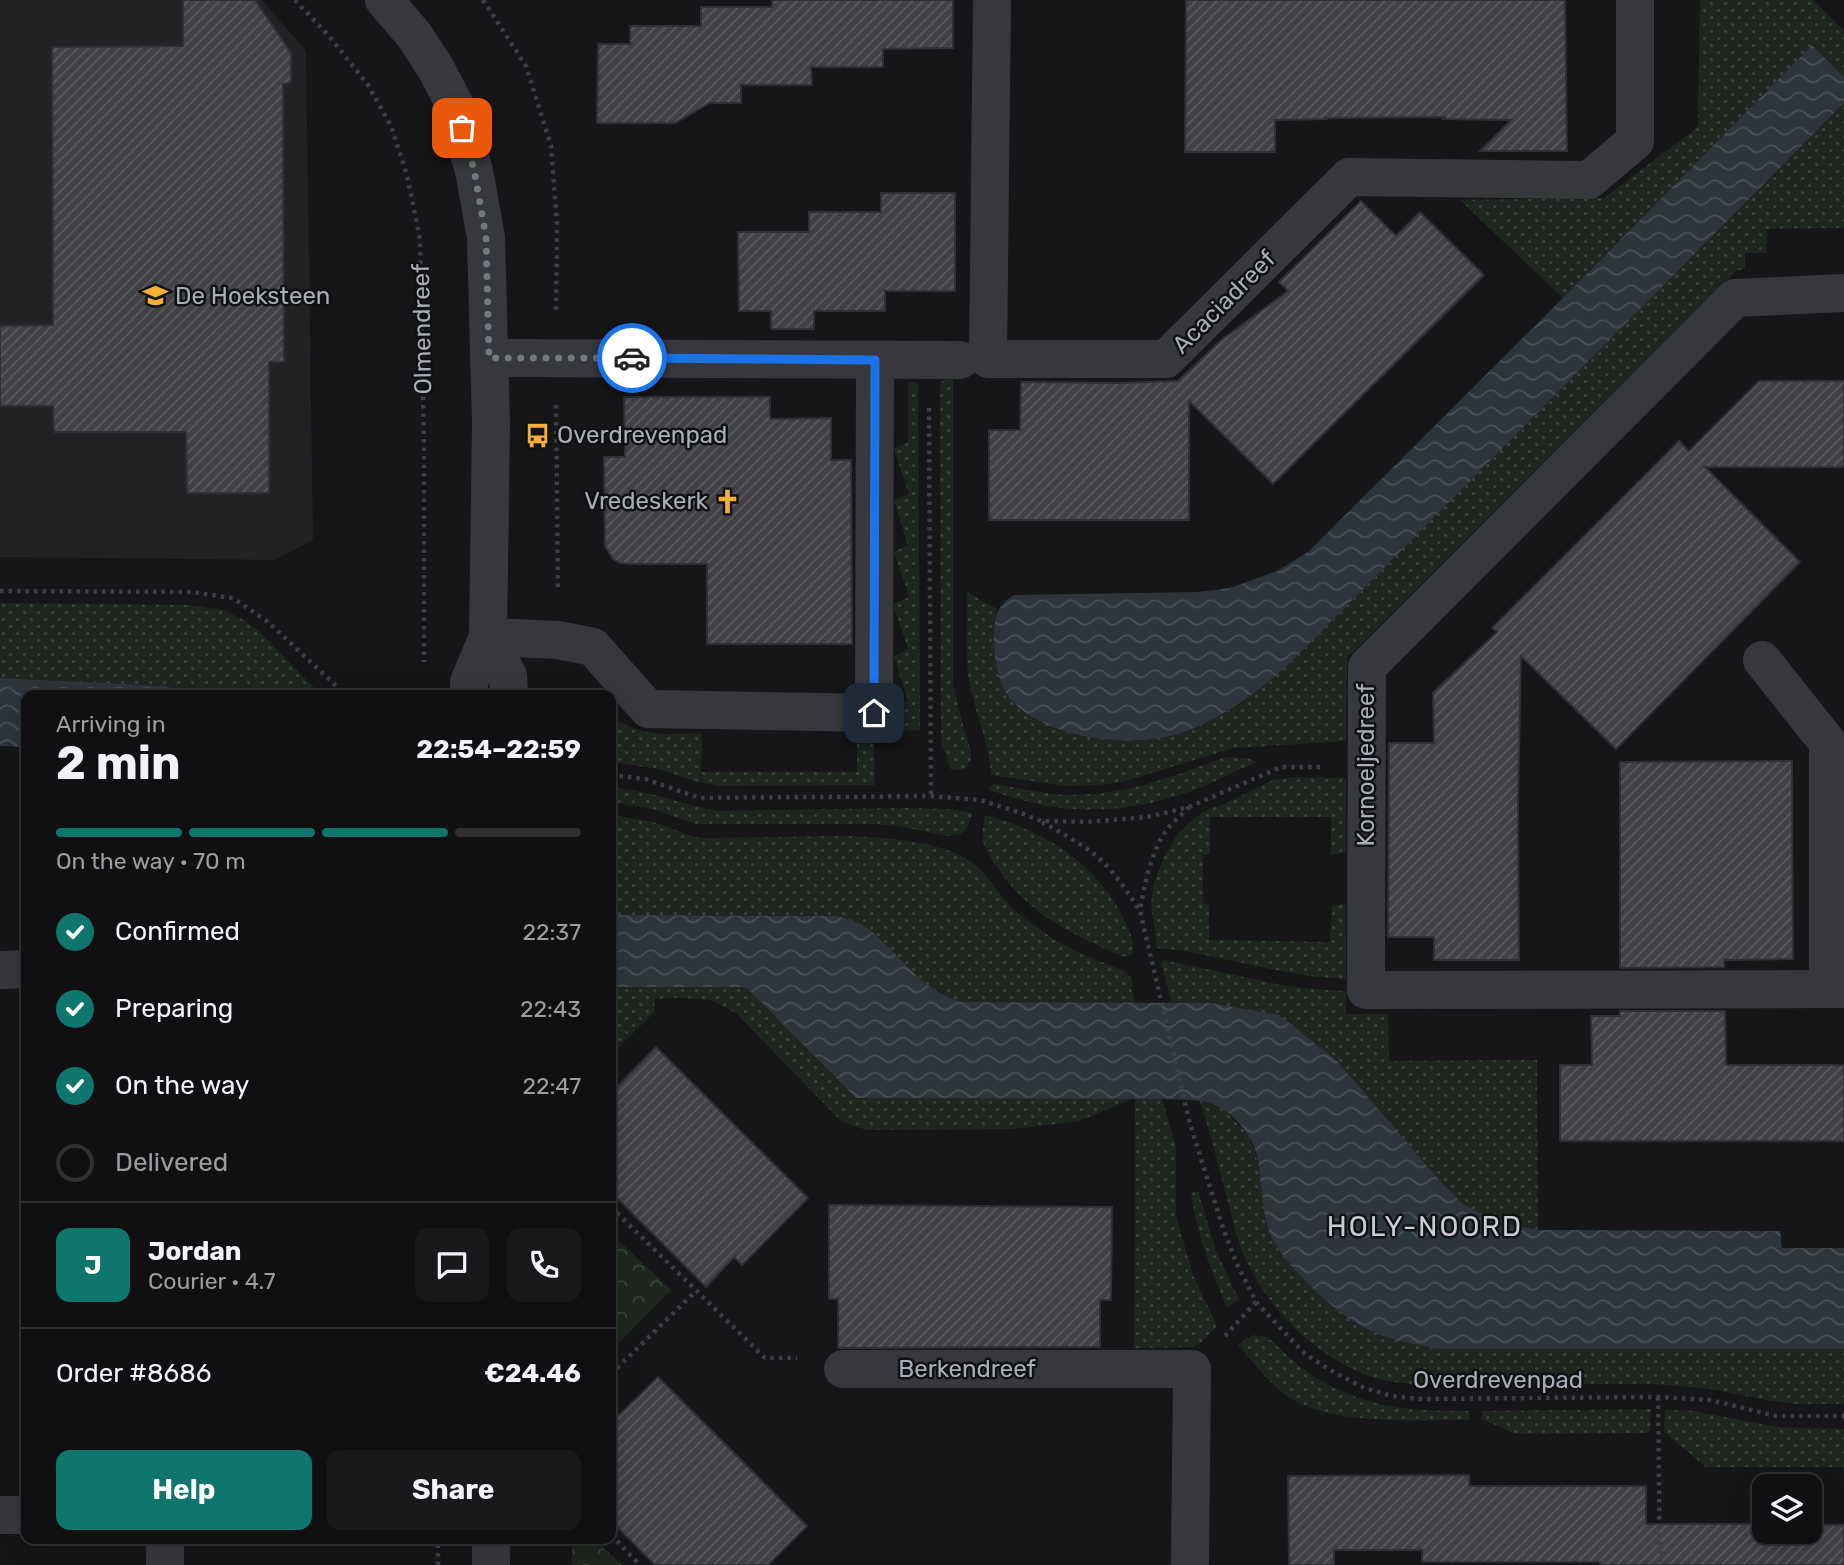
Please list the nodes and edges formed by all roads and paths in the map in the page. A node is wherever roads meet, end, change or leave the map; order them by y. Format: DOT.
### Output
graph roads {
  1 [pos="295,0"];
  2 [pos="384,0"];
  3 [pos="482,0"];
  4 [pos="992,0"];
  5 [pos="1635,0"];
  6 [pos="1844,293"];
  7 [pos="489,358"];
  8 [pos="556,358"];
  9 [pos="875,360"];
  10 [pos="944,361"];
  11 [pos="0,591"];
  12 [pos="488,637"];
  13 [pos="558,640"];
  14 [pos="1762,660"];
  15 [pos="424,667"];
  16 [pos="341,690"];
  17 [pos="469,690"];
  18 [pos="509,690"];
  19 [pos="1281,767"];
  20 [pos="616,776"];
  21 [pos="932,796"];
  22 [pos="1189,807"];
  23 [pos="1041,821"];
  24 [pos="1140,911"];
  25 [pos="0,970"];
  26 [pos="21,970"];
  27 [pos="1836,989"];
  28 [pos="616,1211"];
  29 [pos="696,1291"];
  30 [pos="616,1369"];
  31 [pos="843,1369"];
  32 [pos="1658,1397"];
  33 [pos="1844,1416"];
  34 [pos="0,1515"];
  35 [pos="21,1515"];
  36 [pos="616,1540"];
  37 [pos="165,1544"];
  38 [pos="438,1544"];
  39 [pos="491,1544"];
  40 [pos="164,1565"];
  41 [pos="438,1565"];
  42 [pos="491,1565"];
  43 [pos="640,1565"];
  44 [pos="1190,1565"];
  45 [pos="1660,1565"];
  1 -- 15 [label="path, Olmendreef"];
  2 -- 7 [label="street"];
  3 -- 8 [label="path"];
  4 -- 5 [label="street, Acaciadreef"];
  6 -- 27 [label="street, Kornoeljedreef"];
  7 -- 8 [label="street"];
  7 -- 12 [label="street"];
  8 -- 9 [label="street"];
  8 -- 13 [label="path"];
  9 -- 10 [label="street"];
  9 -- 13 [label="street"];
  10 -- 21 [label="path"];
  11 -- 16 [label="path"];
  12 -- 13 [label="street"];
  12 -- 17 [label="street"];
  12 -- 18 [label="street"];
  14 -- 27 [label="street, Kornoeljedreef"];
  19 -- 22 [label="path, Overdrevenpad"];
  20 -- 21 [label="path, Overdrevenpad"];
  21 -- 23 [label="path, Overdrevenpad"];
  22 -- 23 [label="path, Overdrevenpad"];
  22 -- 24 [label="path, Overdrevenpad"];
  23 -- 24 [label="path, Overdrevenpad"];
  24 -- 32 [label="path, Overdrevenpad"];
  25 -- 26 [label="street"];
  28 -- 29 [label="path"];
  29 -- 30 [label="path"];
  29 -- 31 [label="path"];
  31 -- 44 [label="street, Berkendreef"];
  32 -- 33 [label="path, Overdrevenpad"];
  32 -- 45 [label="path"];
  34 -- 35 [label="street"];
  36 -- 43 [label="path"];
  37 -- 40 [label="street"];
  38 -- 41 [label="path"];
  39 -- 42 [label="street"];
}
